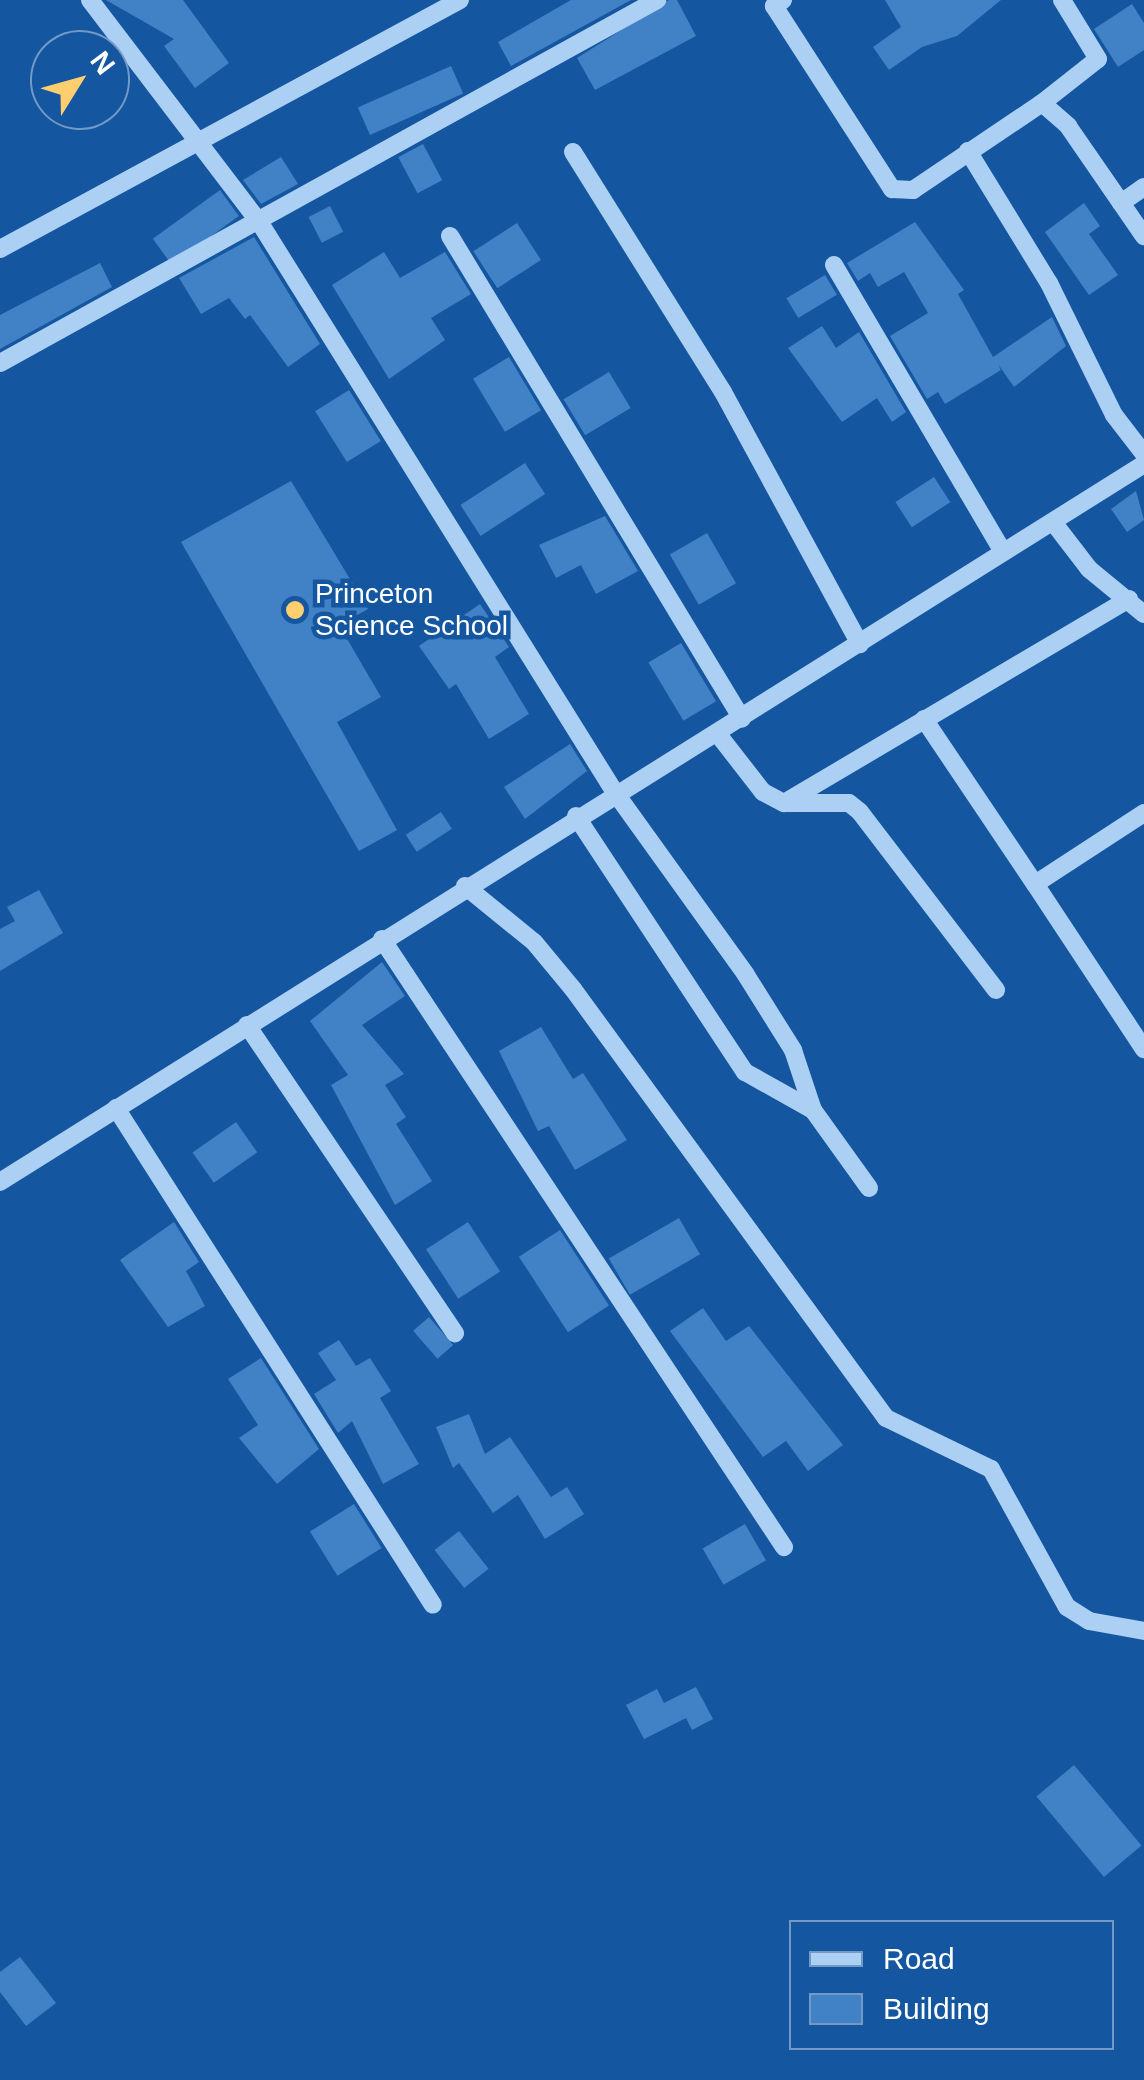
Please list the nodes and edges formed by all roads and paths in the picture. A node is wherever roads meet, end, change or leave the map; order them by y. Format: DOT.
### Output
graph roads {
  1 [pos="90,0"];
  2 [pos="460,0"];
  3 [pos="657,0"];
  4 [pos="783,0"];
  5 [pos="1062,0"];
  6 [pos="1042,103"];
  7 [pos="197,141"];
  8 [pos="968,151"];
  9 [pos="573,152"];
  10 [pos="1144,187"];
  11 [pos="1121,203"];
  12 [pos="260,224"];
  13 [pos="450,236"];
  14 [pos="1144,236"];
  15 [pos="0,248"];
  16 [pos="834,265"];
  17 [pos="0,364"];
  18 [pos="1144,454"];
  19 [pos="1144,464"];
  20 [pos="1053,522"];
  21 [pos="1003,552"];
  22 [pos="1129,598"];
  23 [pos="1144,614"];
  24 [pos="860,644"];
  25 [pos="742,719"];
  26 [pos="924,719"];
  27 [pos="718,733"];
  28 [pos="614,792"];
  29 [pos="784,802"];
  30 [pos="1144,813"];
  31 [pos="576,816"];
  32 [pos="1035,884"];
  33 [pos="465,886"];
  34 [pos="382,938"];
  35 [pos="996,990"];
  36 [pos="246,1025"];
  37 [pos="1144,1049"];
  38 [pos="116,1108"];
  39 [pos="814,1110"];
  40 [pos="0,1182"];
  41 [pos="869,1188"];
  42 [pos="454,1333"];
  43 [pos="784,1547"];
  44 [pos="433,1604"];
  45 [pos="1144,1631"];
  1 -- 7 [label="street"];
  2 -- 7 [label="street"];
  3 -- 12 [label="street"];
  4 -- 8 [label="street"];
  5 -- 6 [label="street"];
  6 -- 8 [label="street"];
  6 -- 11 [label="street"];
  7 -- 12 [label="street"];
  7 -- 15 [label="street"];
  8 -- 18 [label="street"];
  9 -- 24 [label="street"];
  10 -- 11 [label="street"];
  11 -- 14 [label="street"];
  12 -- 17 [label="street"];
  12 -- 28 [label="street"];
  13 -- 25 [label="street"];
  16 -- 21 [label="street"];
  19 -- 20 [label="street"];
  20 -- 21 [label="street"];
  20 -- 22 [label="street"];
  21 -- 24 [label="street"];
  22 -- 23 [label="street"];
  22 -- 26 [label="street"];
  24 -- 25 [label="street"];
  25 -- 27 [label="street"];
  26 -- 29 [label="street"];
  26 -- 32 [label="street"];
  27 -- 28 [label="street"];
  27 -- 29 [label="street"];
  28 -- 31 [label="street"];
  28 -- 39 [label="street"];
  29 -- 35 [label="street"];
  30 -- 32 [label="street"];
  31 -- 33 [label="street"];
  31 -- 39 [label="street"];
  32 -- 37 [label="street"];
  33 -- 34 [label="street"];
  33 -- 45 [label="street"];
  34 -- 36 [label="street"];
  34 -- 43 [label="street"];
  36 -- 38 [label="street"];
  36 -- 42 [label="street"];
  38 -- 40 [label="street"];
  38 -- 44 [label="street"];
  39 -- 41 [label="street"];
}
